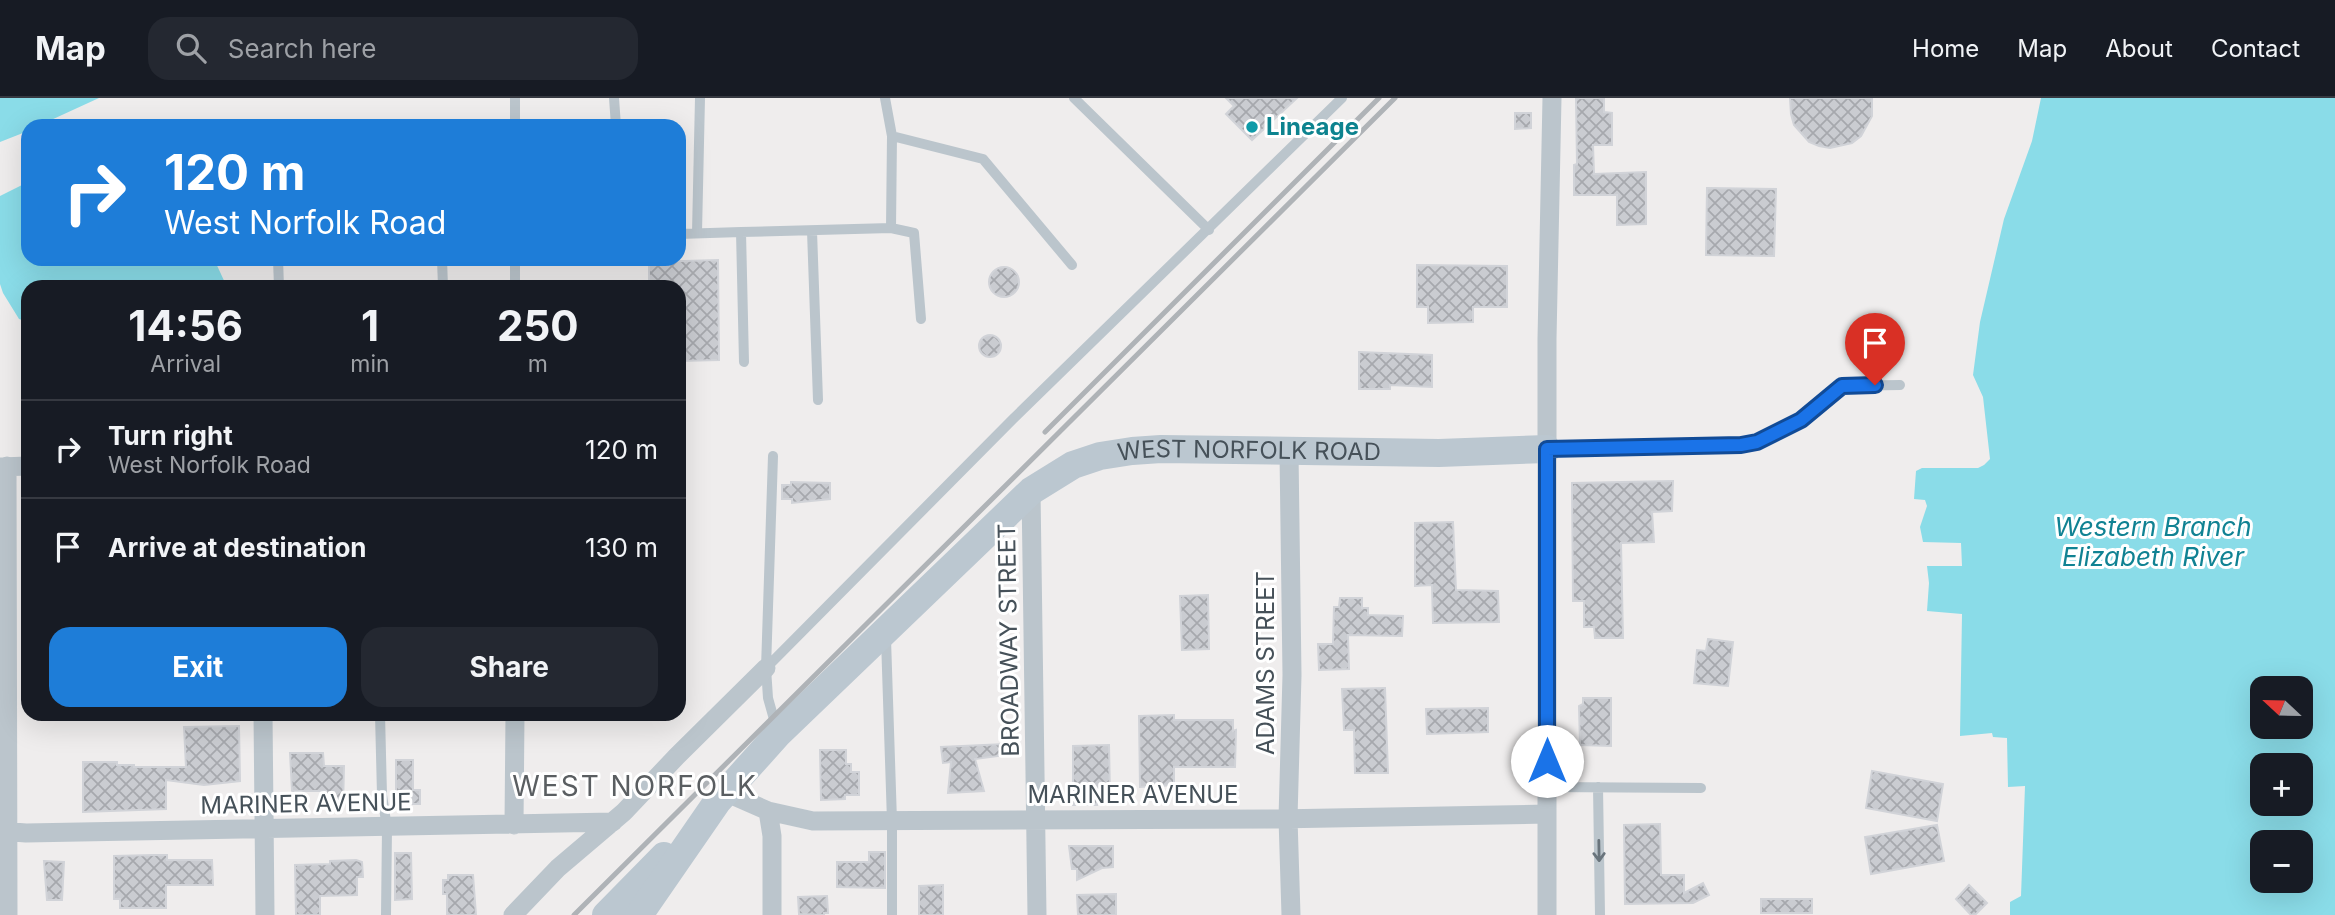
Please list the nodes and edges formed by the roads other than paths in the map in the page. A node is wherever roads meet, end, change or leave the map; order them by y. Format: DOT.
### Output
graph roads {
  1 [pos="514,98"];
  2 [pos="614,98"];
  3 [pos="700,98"];
  4 [pos="885,98"];
  5 [pos="1074,98"];
  6 [pos="1342,98"];
  7 [pos="1552,98"];
  8 [pos="514,119"];
  9 [pos="616,119"];
  10 [pos="892,136"];
  11 [pos="891,228"];
  12 [pos="1209,230"];
  13 [pos="812,231"];
  14 [pos="741,232"];
  15 [pos="686,233"];
  16 [pos="697,233"];
  17 [pos="1072,265"];
  18 [pos="921,319"];
  19 [pos="744,362"];
  20 [pos="1900,386"];
  21 [pos="818,400"];
  22 [pos="1547,449"];
  23 [pos="1289,452"];
  24 [pos="773,456"];
  25 [pos="3,466"];
  26 [pos="21,466"];
  27 [pos="1031,491"];
  28 [pos="886,630"];
  29 [pos="3,658"];
  30 [pos="766,668"];
  31 [pos="263,721"];
  32 [pos="380,721"];
  33 [pos="514,721"];
  34 [pos="778,734"];
  35 [pos="1547,787"];
  36 [pos="1598,787"];
  37 [pos="1701,788"];
  38 [pos="721,797"];
  39 [pos="768,811"];
  40 [pos="1547,814"];
  41 [pos="1288,818"];
  42 [pos="1036,820"];
  43 [pos="892,821"];
  44 [pos="613,822"];
  45 [pos="514,825"];
  46 [pos="387,828"];
  47 [pos="264,830"];
  48 [pos="3,831"];
  49 [pos="8,915"];
  50 [pos="265,915"];
  51 [pos="386,915"];
  52 [pos="513,915"];
  53 [pos="606,915"];
  54 [pos="639,915"];
  55 [pos="772,915"];
  56 [pos="892,915"];
  57 [pos="1037,915"];
  58 [pos="1291,915"];
  59 [pos="1547,915"];
  60 [pos="1600,915"];
  1 -- 8 [label="lane"];
  2 -- 9 [label="lane"];
  3 -- 16 [label="lane"];
  4 -- 10 [label="lane"];
  5 -- 12 [label="lane"];
  6 -- 12 [label="lane"];
  7 -- 22 [label="street"];
  10 -- 11 [label="lane"];
  10 -- 17 [label="lane"];
  11 -- 13 [label="lane"];
  11 -- 18 [label="lane"];
  12 -- 30 [label="lane"];
  13 -- 14 [label="lane"];
  13 -- 21 [label="lane"];
  14 -- 16 [label="lane"];
  14 -- 19 [label="lane"];
  15 -- 16 [label="lane"];
  20 -- 22 [label="lane, WEST NORFOLK ROAD"];
  22 -- 23 [label="street, WEST NORFOLK ROAD"];
  22 -- 35 [label="street"];
  23 -- 27 [label="street, WEST NORFOLK ROAD"];
  23 -- 41 [label="street, ADAMS STREET"];
  24 -- 30 [label="lane"];
  25 -- 26 [label="street"];
  25 -- 29 [label="street"];
  27 -- 28 [label="street, WEST NORFOLK ROAD"];
  27 -- 42 [label="street, BROADWAY STREET"];
  28 -- 34 [label="street, WEST NORFOLK ROAD"];
  28 -- 43 [label="lane"];
  29 -- 48 [label="street"];
  30 -- 34 [label="lane"];
  30 -- 44 [label="street"];
  31 -- 47 [label="street"];
  32 -- 46 [label="lane"];
  33 -- 45 [label="street"];
  34 -- 38 [label="street, WEST NORFOLK ROAD"];
  35 -- 36 [label="lane"];
  35 -- 40 [label="street"];
  36 -- 37 [label="lane"];
  36 -- 60 [label="lane, one-way"];
  38 -- 39 [label="street, MARINER AVENUE"];
  38 -- 53 [label="street, WEST NORFOLK ROAD"];
  38 -- 54 [label="street, WEST NORFOLK ROAD"];
  39 -- 43 [label="street, MARINER AVENUE"];
  39 -- 55 [label="street"];
  40 -- 41 [label="street, MARINER AVENUE"];
  40 -- 59 [label="street"];
  41 -- 42 [label="street, MARINER AVENUE"];
  41 -- 58 [label="street, ADAMS STREET"];
  42 -- 43 [label="street, MARINER AVENUE"];
  42 -- 57 [label="street, BROADWAY STREET"];
  43 -- 56 [label="lane"];
  44 -- 45 [label="street, MARINER AVENUE"];
  44 -- 52 [label="street"];
  45 -- 46 [label="street, MARINER AVENUE"];
  46 -- 47 [label="street, MARINER AVENUE"];
  46 -- 51 [label="lane"];
  47 -- 48 [label="street, MARINER AVENUE"];
  47 -- 50 [label="street"];
  48 -- 49 [label="street"];
}
